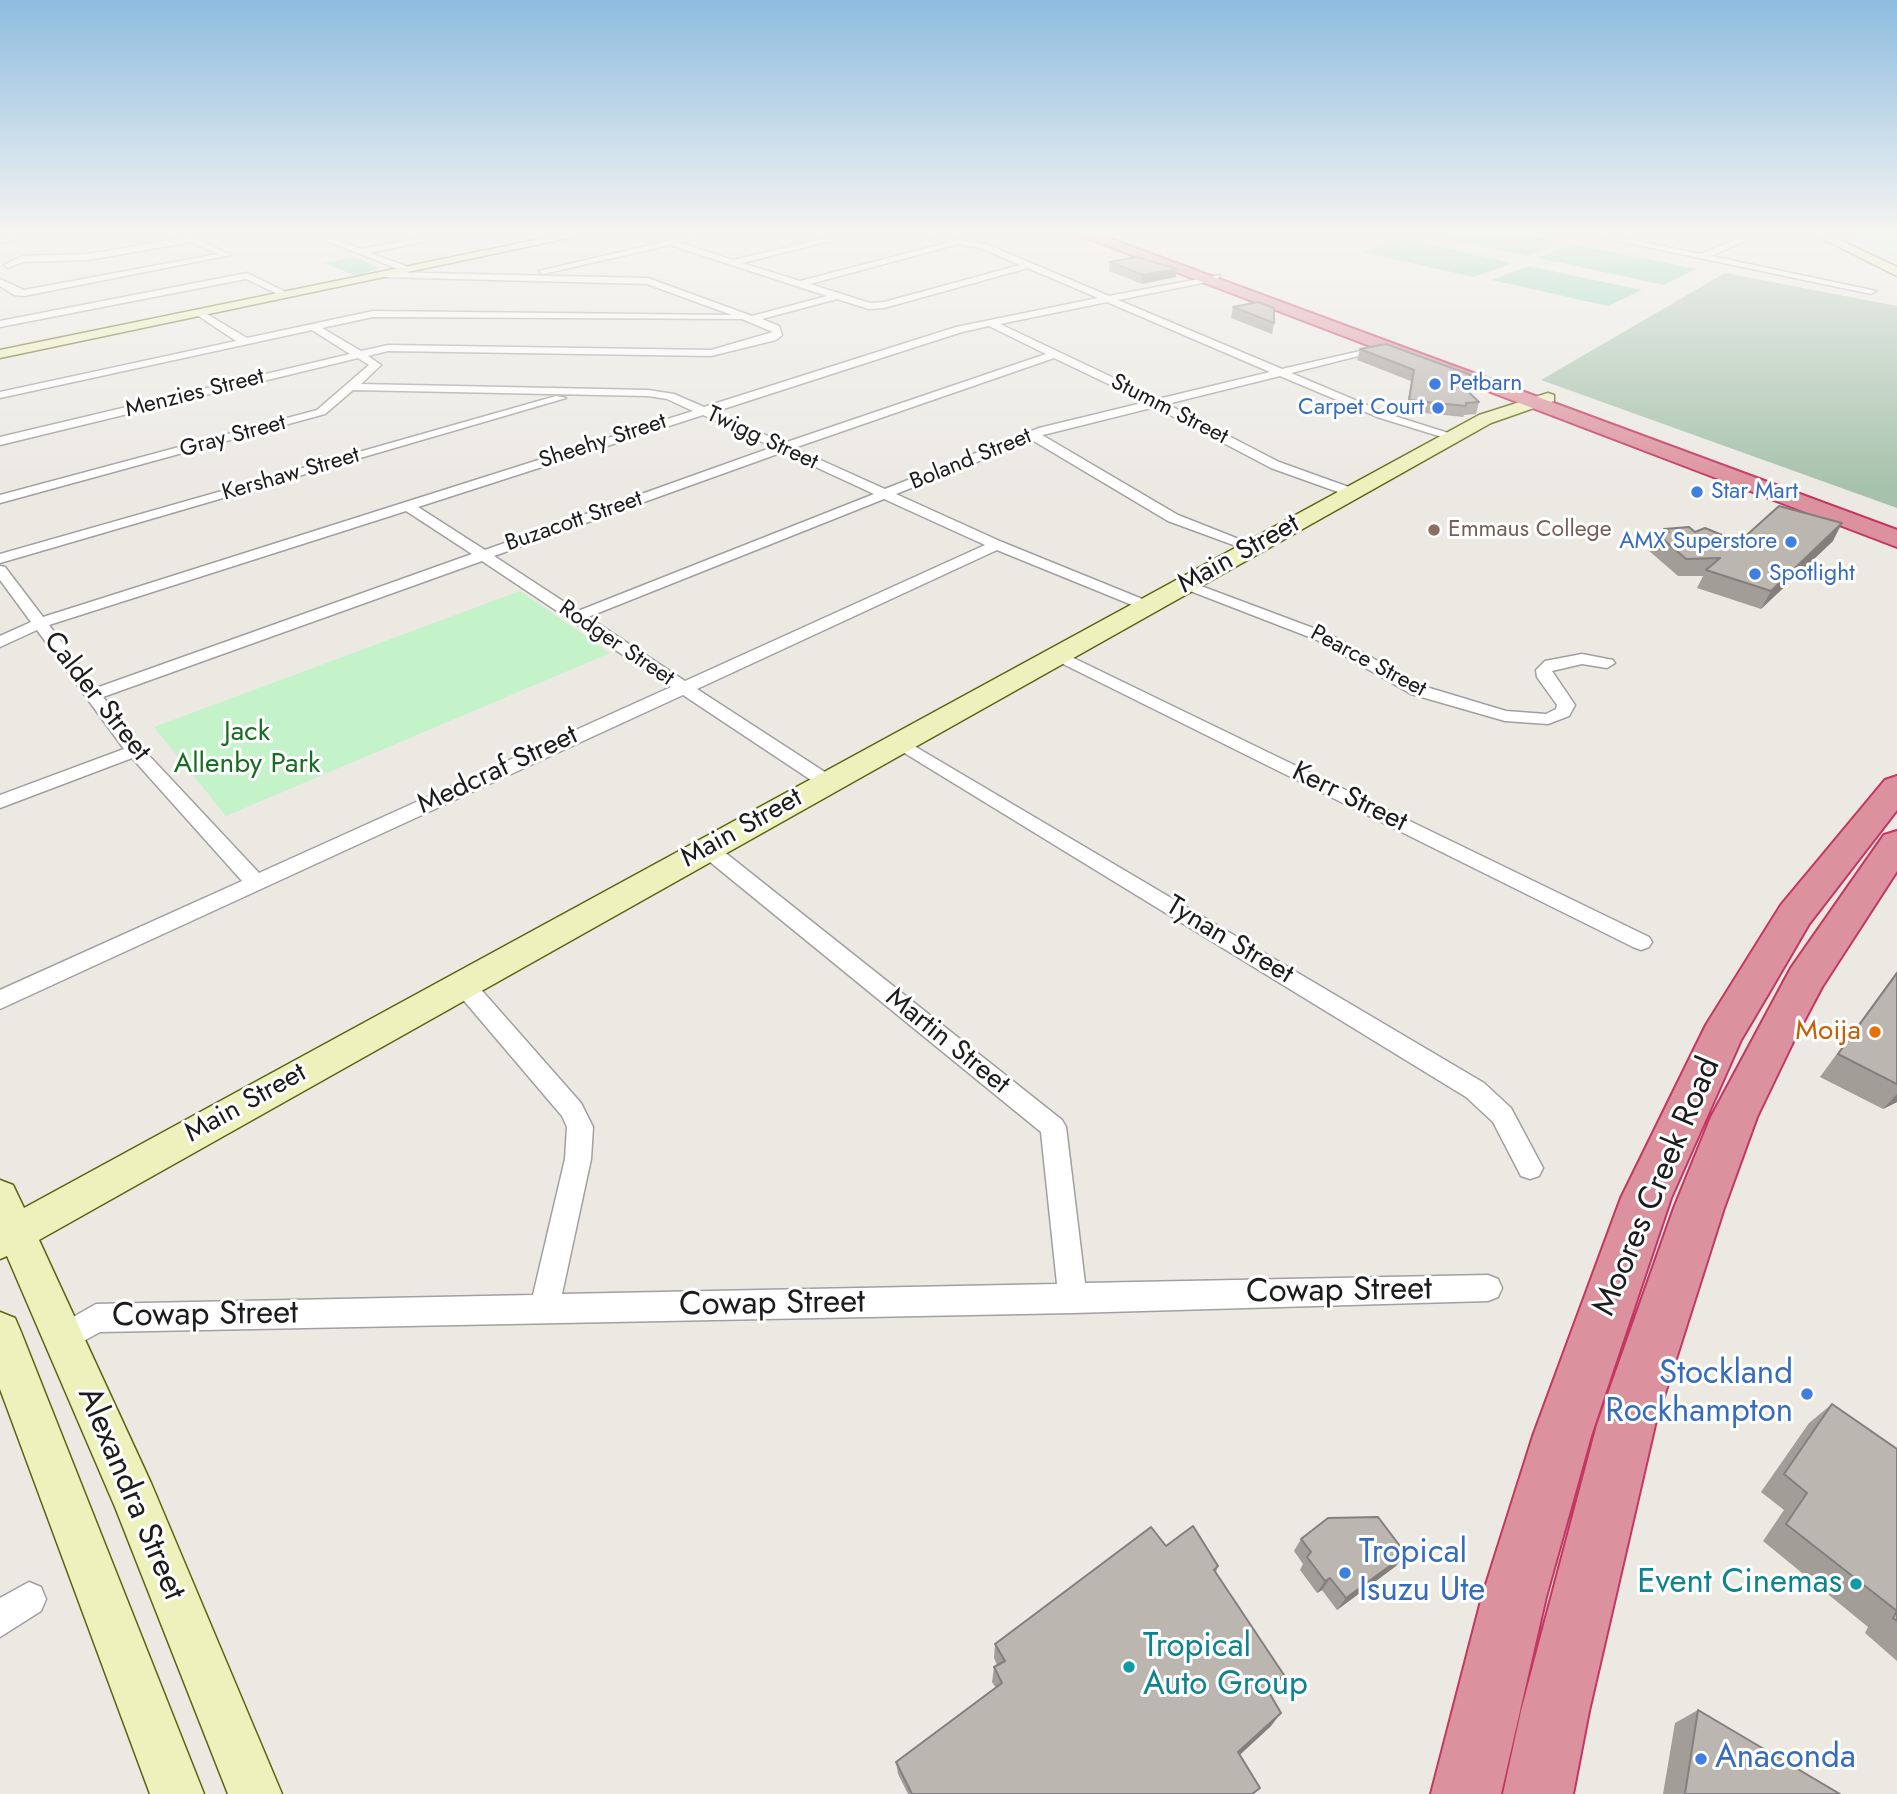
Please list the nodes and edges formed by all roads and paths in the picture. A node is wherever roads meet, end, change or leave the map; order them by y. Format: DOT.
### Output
graph roads {
  1 [pos="26,319"];
  2 [pos="172,319"];
  3 [pos="209,319"];
  4 [pos="352,319"];
  5 [pos="713,319"];
  6 [pos="734,319"];
  7 [pos="750,319"];
  8 [pos="1006,319"];
  9 [pos="1157,319"];
  10 [pos="1310,319"];
  11 [pos="1317,319"];
  12 [pos="988,322"];
  13 [pos="0,324"];
  14 [pos="312,326"];
  15 [pos="244,341"];
  16 [pos="1382,347"];
  17 [pos="0,354"];
  18 [pos="1055,354"];
  19 [pos="361,355"];
  20 [pos="1283,372"];
  21 [pos="352,387"];
  22 [pos="582,391"];
  23 [pos="0,395"];
  24 [pos="1534,399"];
  25 [pos="1157,403"];
  26 [pos="701,410"];
  27 [pos="1033,435"];
  28 [pos="1455,437"];
  29 [pos="0,441"];
  30 [pos="780,449"];
  31 [pos="1352,493"];
  32 [pos="884,494"];
  33 [pos="0,499"];
  34 [pos="407,505"];
  35 [pos="1897,527"];
  36 [pos="1897,539"];
  37 [pos="997,545"];
  38 [pos="1252,547"];
  39 [pos="481,554"];
  40 [pos="0,559"];
  41 [pos="0,570"];
  42 [pos="1185,584"];
  43 [pos="1147,606"];
  44 [pos="575,617"];
  45 [pos="38,624"];
  46 [pos="0,642"];
  47 [pos="1057,655"];
  48 [pos="1607,663"];
  49 [pos="680,687"];
  50 [pos="95,694"];
  51 [pos="899,742"];
  52 [pos="135,751"];
  53 [pos="827,782"];
  54 [pos="1897,787"];
  55 [pos="0,802"];
  56 [pos="1897,843"];
  57 [pos="706,848"];
  58 [pos="255,882"];
  59 [pos="1641,942"];
  60 [pos="462,983"];
  61 [pos="0,1000"];
  62 [pos="1530,1168"];
  63 [pos="5,1223"];
  64 [pos="1488,1288"];
  65 [pos="1073,1299"];
  66 [pos="544,1309"];
  67 [pos="0,1332"];
  68 [pos="62,1339"];
  69 [pos="29,1599"];
  70 [pos="0,1619"];
  71 [pos="177,1794"];
  72 [pos="256,1794"];
  73 [pos="1465,1794"];
  74 [pos="1538,1794"];
  1 -- 13 [label="street"];
  2 -- 17 [label="main road"];
  3 -- 15 [label="street"];
  4 -- 14 [label="street"];
  5 -- 6 [label="street"];
  7 -- 19 [label="street, Menzies Street"];
  8 -- 12 [label="street, Sheehy Street"];
  9 -- 20 [label="street"];
  10 -- 16 [label="highway"];
  11 -- 24 [label="highway"];
  12 -- 18 [label="street, Stumm Street"];
  12 -- 26 [label="street, Sheehy Street"];
  14 -- 15 [label="street"];
  14 -- 19 [label="street"];
  15 -- 23 [label="street"];
  16 -- 20 [label="street, Boland Street"];
  16 -- 24 [label="highway"];
  18 -- 25 [label="street, Stumm Street"];
  18 -- 30 [label="street, Buzacott Street"];
  19 -- 21 [label="street, Gray Street"];
  19 -- 29 [label="street, Menzies Street"];
  20 -- 25 [label="street, Boland Street"];
  20 -- 28 [label="street"];
  21 -- 22 [label="street, Twigg Street"];
  21 -- 33 [label="street, Gray Street"];
  22 -- 26 [label="street, Twigg Street"];
  22 -- 40 [label="street, Kershaw Street"];
  24 -- 28 [label="main road, Main Street"];
  24 -- 35 [label="highway"];
  24 -- 36 [label="highway"];
  25 -- 27 [label="street, Boland Street"];
  25 -- 31 [label="street, Stumm Street"];
  26 -- 30 [label="street, Twigg Street"];
  26 -- 34 [label="street, Sheehy Street"];
  27 -- 32 [label="street, Boland Street"];
  27 -- 38 [label="street"];
  28 -- 31 [label="main road, Main Street"];
  30 -- 32 [label="street, Twigg Street"];
  30 -- 39 [label="street, Buzacott Street"];
  31 -- 38 [label="main road, Main Street"];
  32 -- 37 [label="street, Twigg Street"];
  32 -- 44 [label="street, Boland Street"];
  34 -- 39 [label="street, Rodger Street"];
  34 -- 45 [label="street, Sheehy Street"];
  37 -- 43 [label="street, Twigg Street"];
  37 -- 49 [label="street, Medcraf Street"];
  38 -- 42 [label="main road, Main Street"];
  39 -- 44 [label="street, Rodger Street"];
  39 -- 50 [label="street, Buzacott Street"];
  41 -- 45 [label="street, Calder Street"];
  42 -- 43 [label="main road, Main Street"];
  42 -- 48 [label="street, Pearce Street"];
  43 -- 47 [label="main road, Main Street"];
  44 -- 49 [label="street, Rodger Street"];
  45 -- 46 [label="street, Sheehy Street"];
  45 -- 50 [label="street, Calder Street"];
  47 -- 51 [label="main road, Main Street"];
  47 -- 59 [label="street, Kerr Street"];
  49 -- 53 [label="street, Rodger Street"];
  49 -- 58 [label="street, Medcraf Street"];
  50 -- 52 [label="street, Calder Street"];
  51 -- 53 [label="main road, Main Street"];
  51 -- 62 [label="street, Tynan Street"];
  52 -- 55 [label="street"];
  52 -- 58 [label="street, Calder Street"];
  53 -- 57 [label="main road, Main Street"];
  54 -- 73 [label="highway, Moores Creek Road"];
  56 -- 74 [label="highway, Moores Creek Road"];
  57 -- 60 [label="main road, Main Street"];
  57 -- 65 [label="street, Martin Street"];
  58 -- 61 [label="street, Medcraf Street"];
  60 -- 63 [label="main road, Main Street"];
  60 -- 66 [label="street"];
  63 -- 68 [label="main road, Alexandra Street"];
  64 -- 65 [label="street, Cowap Street"];
  65 -- 66 [label="street, Cowap Street"];
  66 -- 68 [label="street, Cowap Street"];
  67 -- 71 [label="main road, Alexandra Street"];
  68 -- 72 [label="main road, Alexandra Street"];
  69 -- 70 [label="street"];
}
